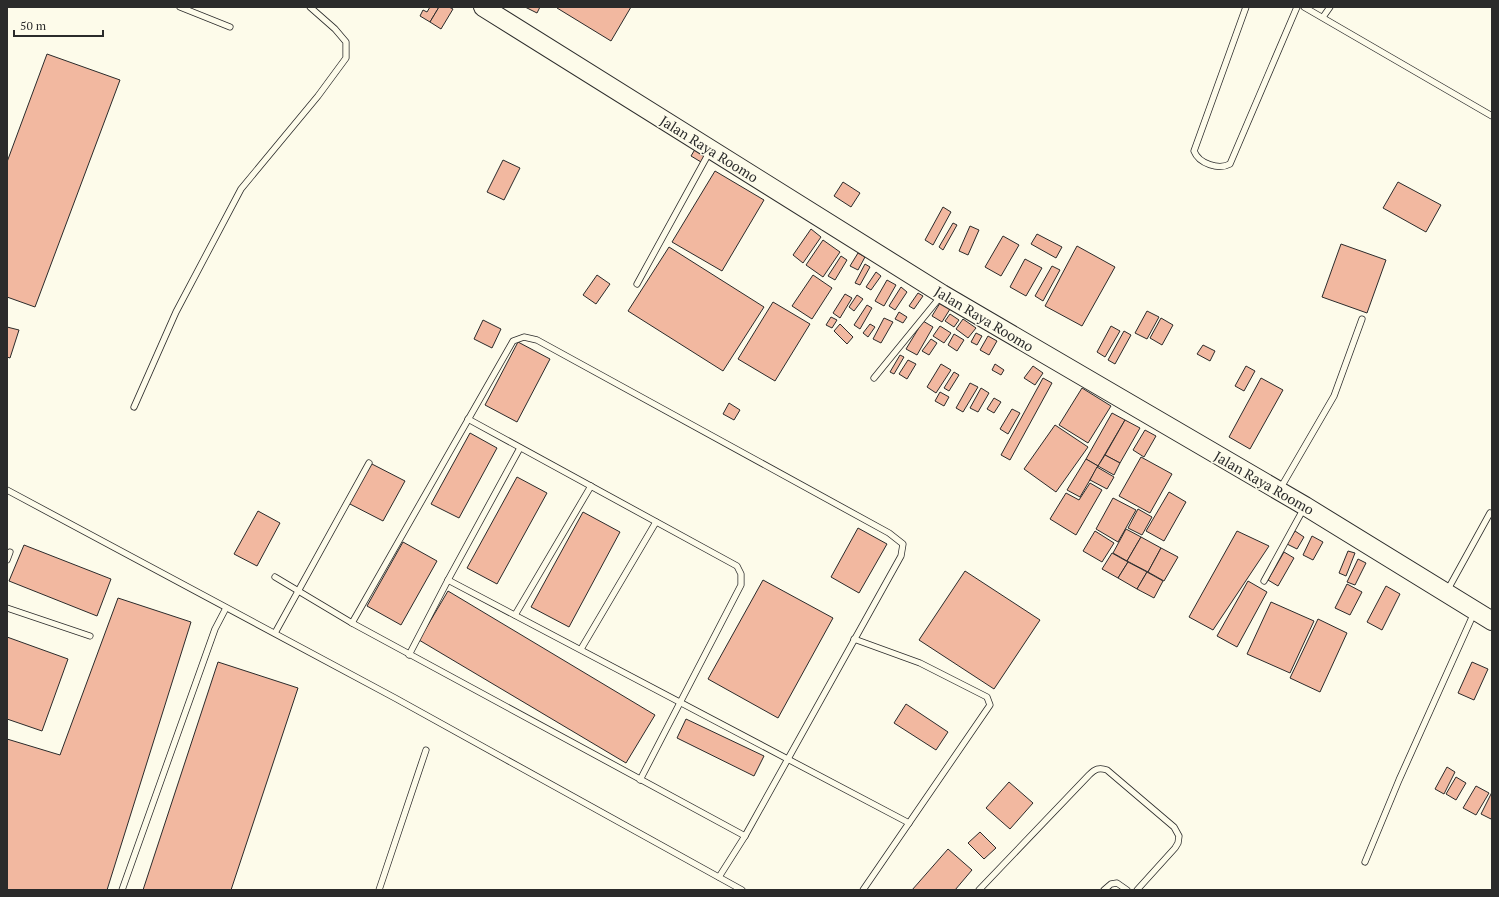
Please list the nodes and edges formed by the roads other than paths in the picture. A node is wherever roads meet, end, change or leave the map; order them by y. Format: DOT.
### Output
graph roads {
  1 [pos="180,7"];
  2 [pos="310,7"];
  3 [pos="483,7"];
  4 [pos="1246,7"];
  5 [pos="1297,7"];
  6 [pos="1304,7"];
  7 [pos="1330,7"];
  8 [pos="1323,17"];
  9 [pos="230,27"];
  10 [pos="1492,116"];
  11 [pos="710,151"];
  12 [pos="637,284"];
  13 [pos="942,294"];
  14 [pos="1362,319"];
  15 [pos="874,378"];
  16 [pos="134,407"];
  17 [pos="468,419"];
  18 [pos="520,448"];
  19 [pos="369,463"];
  20 [pos="591,486"];
  21 [pos="7,490"];
  22 [pos="1279,491"];
  23 [pos="1305,506"];
  24 [pos="1490,513"];
  25 [pos="656,522"];
  26 [pos="10,552"];
  27 [pos="7,560"];
  28 [pos="275,577"];
  29 [pos="448,580"];
  30 [pos="1264,582"];
  31 [pos="297,591"];
  32 [pos="1446,593"];
  33 [pos="7,608"];
  34 [pos="226,608"];
  35 [pos="1475,611"];
  36 [pos="515,615"];
  37 [pos="1492,621"];
  38 [pos="352,624"];
  39 [pos="275,632"];
  40 [pos="90,636"];
  41 [pos="854,639"];
  42 [pos="581,650"];
  43 [pos="410,655"];
  44 [pos="681,702"];
  45 [pos="426,750"];
  46 [pos="787,758"];
  47 [pos="640,780"];
  48 [pos="909,823"];
  49 [pos="745,836"];
  50 [pos="1365,862"];
  51 [pos="719,877"];
  52 [pos="122,890"];
  53 [pos="379,890"];
  54 [pos="742,890"];
  55 [pos="863,890"];
  56 [pos="979,890"];
  57 [pos="1104,890"];
  58 [pos="1127,890"];
  59 [pos="1137,890"];
  1 -- 9 [label="lane"];
  2 -- 16 [label="lane"];
  3 -- 11 [label="highway, Jalan Raya Roomo"];
  4 -- 5 [label="lane"];
  6 -- 8 [label="lane"];
  7 -- 8 [label="lane"];
  8 -- 10 [label="lane"];
  11 -- 12 [label="lane"];
  11 -- 13 [label="highway, Jalan Raya Roomo"];
  13 -- 15 [label="lane"];
  13 -- 22 [label="highway, Jalan Raya Roomo"];
  14 -- 22 [label="lane"];
  17 -- 18 [label="lane"];
  17 -- 38 [label="lane"];
  17 -- 41 [label="lane"];
  18 -- 20 [label="lane"];
  18 -- 29 [label="lane"];
  19 -- 31 [label="lane"];
  20 -- 25 [label="lane"];
  20 -- 36 [label="lane"];
  21 -- 34 [label="lane"];
  22 -- 23 [label="highway, Jalan Raya Roomo"];
  23 -- 30 [label="lane"];
  23 -- 32 [label="highway, Jalan Raya Roomo"];
  24 -- 32 [label="lane"];
  25 -- 42 [label="lane"];
  25 -- 44 [label="lane"];
  26 -- 27 [label="lane"];
  28 -- 31 [label="lane"];
  29 -- 36 [label="lane"];
  29 -- 43 [label="lane"];
  31 -- 38 [label="lane"];
  31 -- 39 [label="lane"];
  32 -- 35 [label="highway, Jalan Raya Roomo"];
  33 -- 40 [label="lane"];
  34 -- 39 [label="lane"];
  34 -- 52 [label="lane"];
  35 -- 37 [label="highway, Jalan Raya Roomo"];
  35 -- 50 [label="lane"];
  36 -- 42 [label="lane"];
  38 -- 43 [label="lane"];
  39 -- 51 [label="lane"];
  41 -- 46 [label="lane"];
  41 -- 48 [label="lane"];
  42 -- 44 [label="lane"];
  43 -- 47 [label="lane"];
  44 -- 46 [label="lane"];
  44 -- 47 [label="lane"];
  45 -- 53 [label="lane"];
  46 -- 48 [label="lane"];
  46 -- 49 [label="lane"];
  47 -- 49 [label="lane"];
  48 -- 55 [label="lane"];
  49 -- 51 [label="lane"];
  51 -- 54 [label="lane"];
  56 -- 59 [label="lane"];
  57 -- 58 [label="lane"];
}
